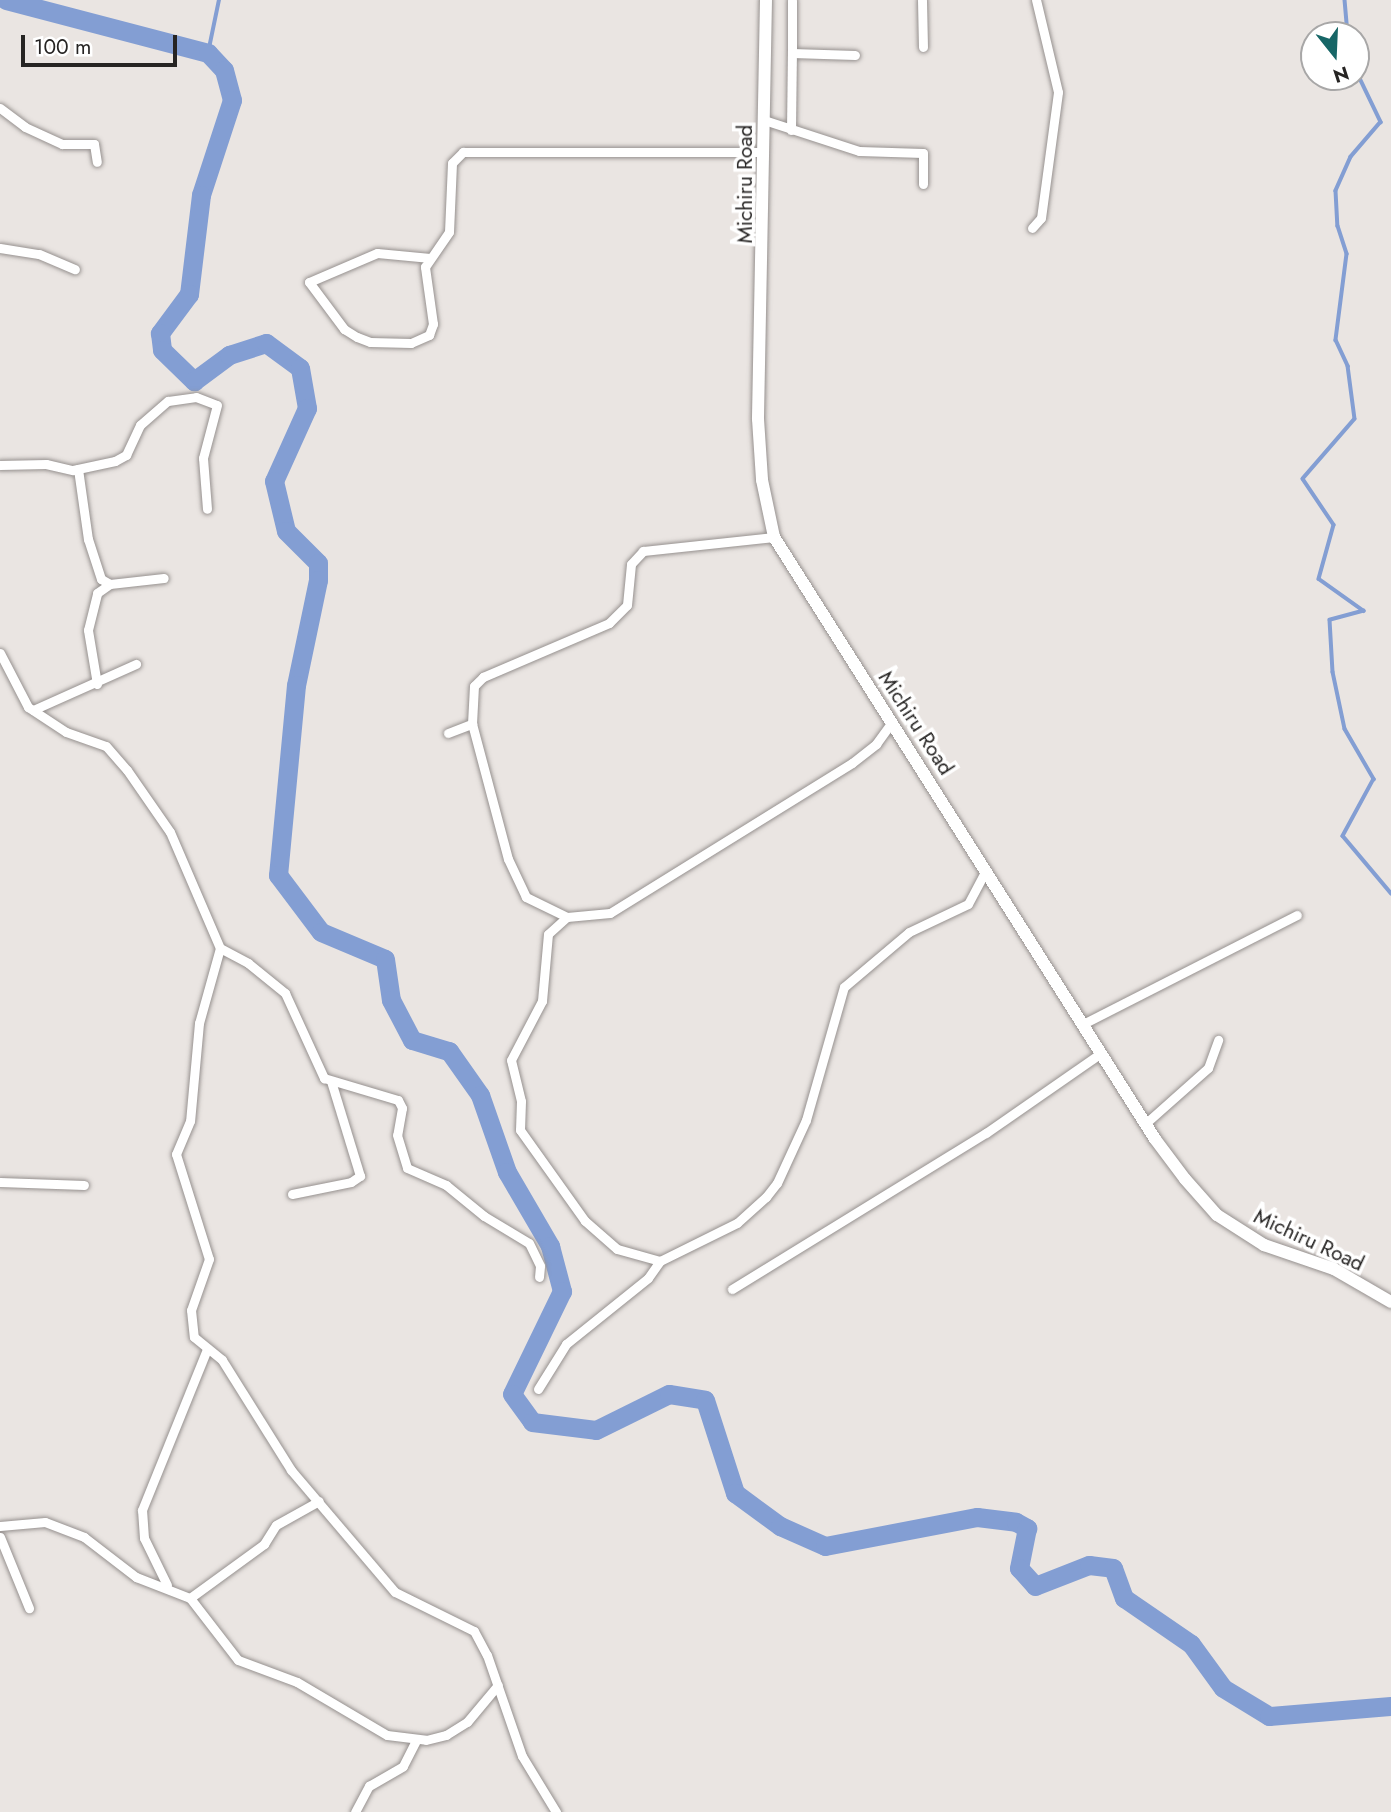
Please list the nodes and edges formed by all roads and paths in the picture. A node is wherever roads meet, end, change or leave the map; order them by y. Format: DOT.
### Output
graph roads {
  1 [pos="766,0"];
  2 [pos="792,0"];
  3 [pos="922,0"];
  4 [pos="1036,0"];
  5 [pos="923,47"];
  6 [pos="792,53"];
  7 [pos="855,55"];
  8 [pos="0,108"];
  9 [pos="764,120"];
  10 [pos="791,130"];
  11 [pos="763,152"];
  12 [pos="97,162"];
  13 [pos="923,184"];
  14 [pos="1032,228"];
  15 [pos="0,248"];
  16 [pos="430,258"];
  17 [pos="75,270"];
  18 [pos="0,465"];
  19 [pos="78,469"];
  20 [pos="207,509"];
  21 [pos="775,537"];
  22 [pos="163,578"];
  23 [pos="110,584"];
  24 [pos="0,653"];
  25 [pos="136,664"];
  26 [pos="97,684"];
  27 [pos="33,710"];
  28 [pos="892,722"];
  29 [pos="472,724"];
  30 [pos="448,733"];
  31 [pos="987,868"];
  32 [pos="1297,915"];
  33 [pos="567,917"];
  34 [pos="220,948"];
  35 [pos="1083,1024"];
  36 [pos="1218,1040"];
  37 [pos="1101,1053"];
  38 [pos="331,1081"];
  39 [pos="1146,1123"];
  40 [pos="0,1182"];
  41 [pos="84,1185"];
  42 [pos="292,1194"];
  43 [pos="660,1261"];
  44 [pos="539,1277"];
  45 [pos="732,1289"];
  46 [pos="1391,1302"];
  47 [pos="206,1349"];
  48 [pos="538,1389"];
  49 [pos="319,1502"];
  50 [pos="0,1526"];
  51 [pos="0,1537"];
  52 [pos="167,1586"];
  53 [pos="190,1598"];
  54 [pos="29,1608"];
  55 [pos="498,1685"];
  56 [pos="416,1740"];
  57 [pos="355,1812"];
  58 [pos="556,1812"];
  1 -- 9 [label="street, Michiru Road"];
  2 -- 6 [label="street"];
  3 -- 5 [label="street"];
  4 -- 14 [label="street"];
  6 -- 7 [label="street"];
  6 -- 10 [label="street"];
  8 -- 12 [label="street"];
  9 -- 10 [label="street"];
  9 -- 11 [label="street, Michiru Road"];
  10 -- 13 [label="street"];
  11 -- 16 [label="street"];
  11 -- 21 [label="street, Michiru Road"];
  15 -- 17 [label="street"];
  16 -- 16 [label="street"];
  18 -- 19 [label="street"];
  19 -- 20 [label="street"];
  19 -- 23 [label="street"];
  21 -- 28 [label="street, Michiru Road"];
  21 -- 29 [label="street"];
  22 -- 23 [label="street"];
  23 -- 26 [label="street"];
  24 -- 27 [label="street"];
  25 -- 26 [label="street"];
  26 -- 27 [label="street"];
  27 -- 34 [label="street"];
  28 -- 31 [label="street, Michiru Road"];
  28 -- 33 [label="street"];
  29 -- 30 [label="street"];
  29 -- 33 [label="street"];
  31 -- 35 [label="street, Michiru Road"];
  31 -- 43 [label="street"];
  32 -- 35 [label="street"];
  33 -- 43 [label="street"];
  34 -- 38 [label="street"];
  34 -- 47 [label="street"];
  35 -- 37 [label="street, Michiru Road"];
  36 -- 39 [label="street"];
  37 -- 39 [label="street, Michiru Road"];
  37 -- 45 [label="street"];
  38 -- 42 [label="street"];
  38 -- 44 [label="street"];
  39 -- 46 [label="street, Michiru Road"];
  40 -- 41 [label="street"];
  43 -- 48 [label="street"];
  47 -- 49 [label="street"];
  47 -- 52 [label="street"];
  49 -- 53 [label="street"];
  49 -- 55 [label="street"];
  50 -- 52 [label="street"];
  51 -- 54 [label="street"];
  52 -- 53 [label="street"];
  53 -- 56 [label="street"];
  55 -- 56 [label="street"];
  55 -- 58 [label="street"];
  56 -- 57 [label="street"];
}
